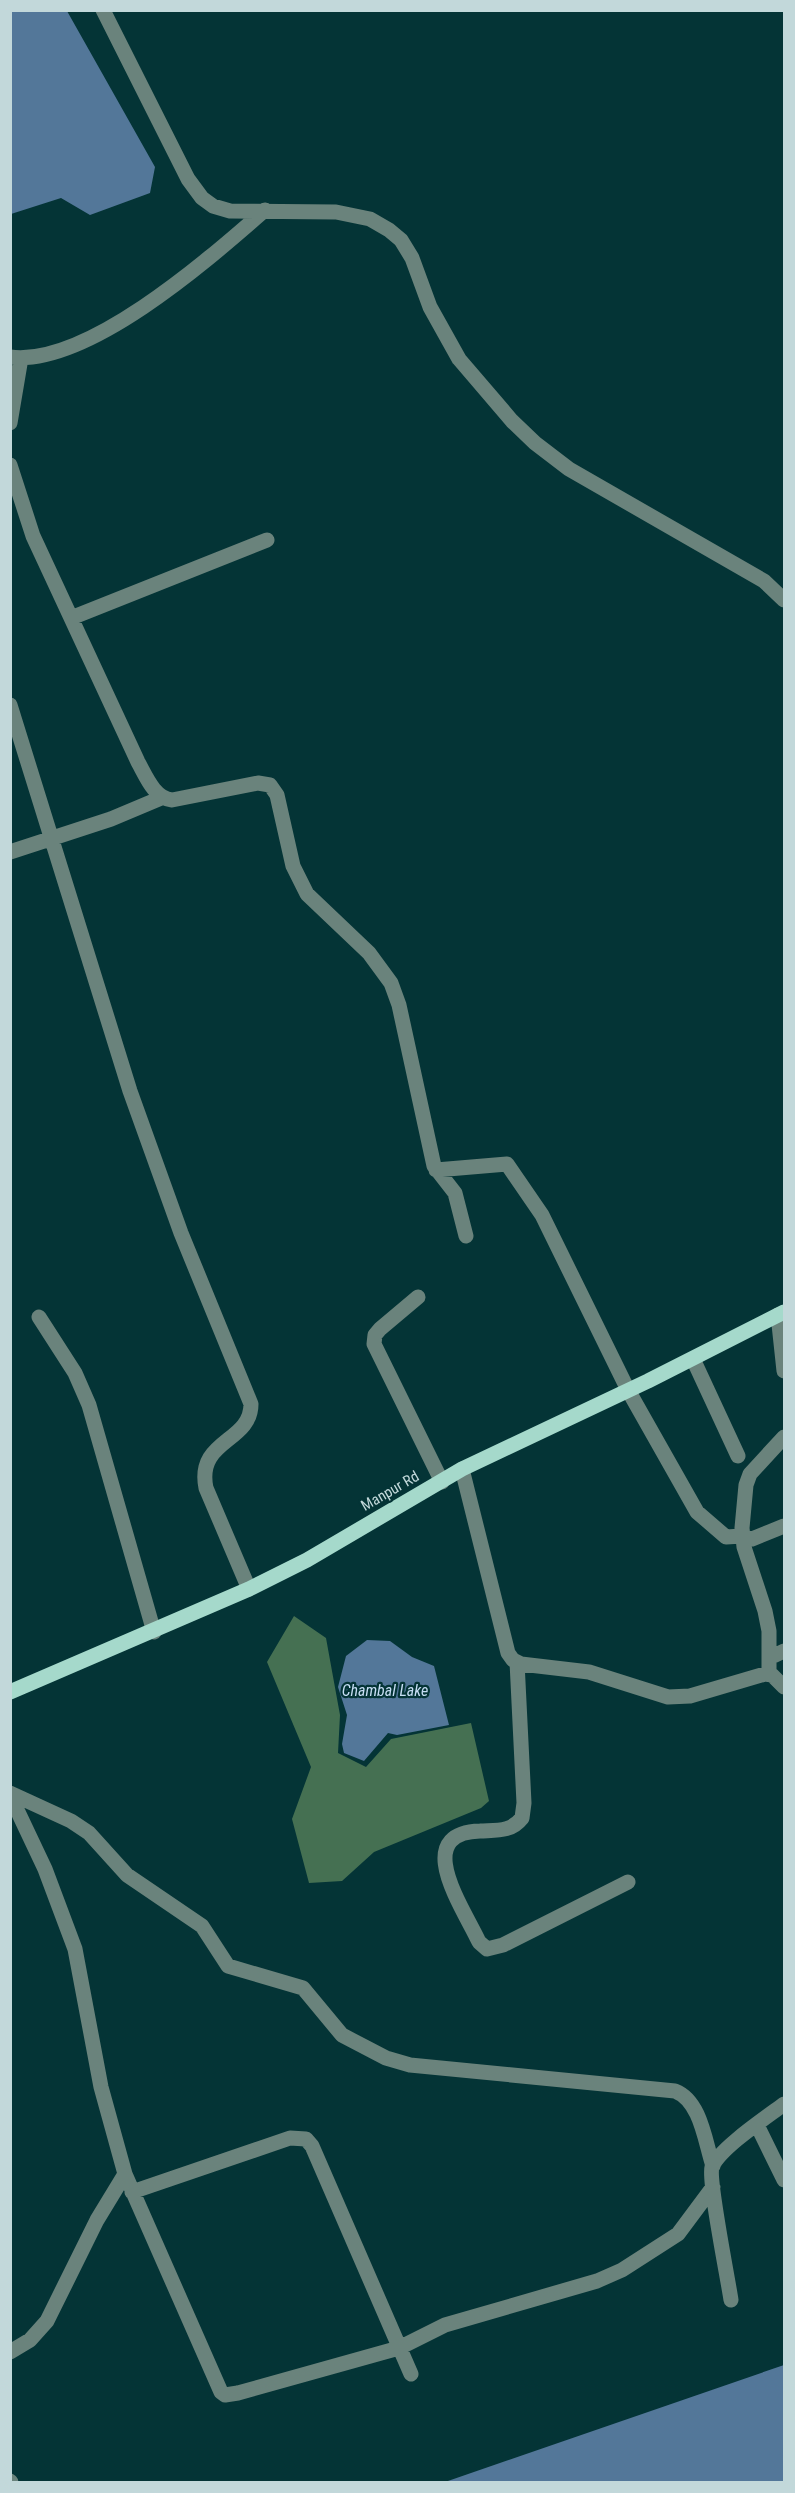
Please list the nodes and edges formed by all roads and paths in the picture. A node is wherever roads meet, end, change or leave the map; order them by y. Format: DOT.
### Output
graph roads {
  1 [pos="103,10"];
  2 [pos="265,210"];
  3 [pos="16,357"];
  4 [pos="10,423"];
  5 [pos="10,465"];
  6 [pos="267,540"];
  7 [pos="784,600"];
  8 [pos="71,618"];
  9 [pos="10,705"];
  10 [pos="161,798"];
  11 [pos="50,837"];
  12 [pos="10,852"];
  13 [pos="436,1170"];
  14 [pos="466,1236"];
  15 [pos="418,1297"];
  16 [pos="781,1314"];
  17 [pos="39,1317"];
  18 [pos="693,1359"];
  19 [pos="784,1371"];
  20 [pos="628,1390"];
  21 [pos="784,1437"];
  22 [pos="738,1456"];
  23 [pos="462,1468"];
  24 [pos="442,1482"];
  25 [pos="784,1526"];
  26 [pos="742,1536"];
  27 [pos="249,1589"];
  28 [pos="154,1632"];
  29 [pos="784,1651"];
  30 [pos="769,1658"];
  31 [pos="517,1662"];
  32 [pos="769,1674"];
  33 [pos="784,1687"];
  34 [pos="10,1692"];
  35 [pos="10,1794"];
  36 [pos="628,1882"];
  37 [pos="784,2104"];
  38 [pos="757,2125"];
  39 [pos="713,2166"];
  40 [pos="125,2174"];
  41 [pos="784,2180"];
  42 [pos="713,2187"];
  43 [pos="132,2192"];
  44 [pos="731,2300"];
  45 [pos="399,2348"];
  46 [pos="10,2352"];
  47 [pos="411,2374"];
  1 -- 2 [label="street"];
  2 -- 3 [label="street"];
  2 -- 7 [label="street"];
  3 -- 4 [label="street"];
  5 -- 8 [label="street"];
  6 -- 8 [label="street"];
  8 -- 10 [label="street"];
  9 -- 11 [label="street"];
  10 -- 11 [label="street"];
  10 -- 13 [label="street"];
  11 -- 12 [label="street"];
  11 -- 27 [label="street"];
  13 -- 14 [label="street"];
  13 -- 20 [label="street"];
  15 -- 24 [label="street"];
  16 -- 18 [label="main road, Manpur Rd"];
  16 -- 19 [label="street"];
  17 -- 28 [label="street"];
  18 -- 20 [label="main road, Manpur Rd"];
  18 -- 22 [label="street"];
  20 -- 23 [label="main road, Manpur Rd"];
  20 -- 26 [label="street"];
  21 -- 26 [label="street"];
  23 -- 24 [label="main road, Manpur Rd"];
  23 -- 31 [label="street"];
  24 -- 27 [label="main road, Manpur Rd"];
  25 -- 26 [label="street"];
  26 -- 30 [label="street"];
  27 -- 28 [label="main road, Manpur Rd"];
  28 -- 34 [label="main road, Manpur Rd"];
  29 -- 30 [label="street"];
  30 -- 32 [label="street"];
  31 -- 32 [label="street"];
  31 -- 36 [label="street"];
  32 -- 33 [label="street"];
  35 -- 39 [label="street"];
  35 -- 40 [label="street"];
  37 -- 38 [label="street"];
  38 -- 39 [label="street"];
  38 -- 41 [label="street"];
  39 -- 42 [label="street"];
  40 -- 43 [label="street"];
  40 -- 46 [label="street"];
  42 -- 44 [label="street"];
  42 -- 45 [label="street"];
  43 -- 45 [label="street"];
  43 -- 45 [label="street"];
  45 -- 47 [label="street"];
}
